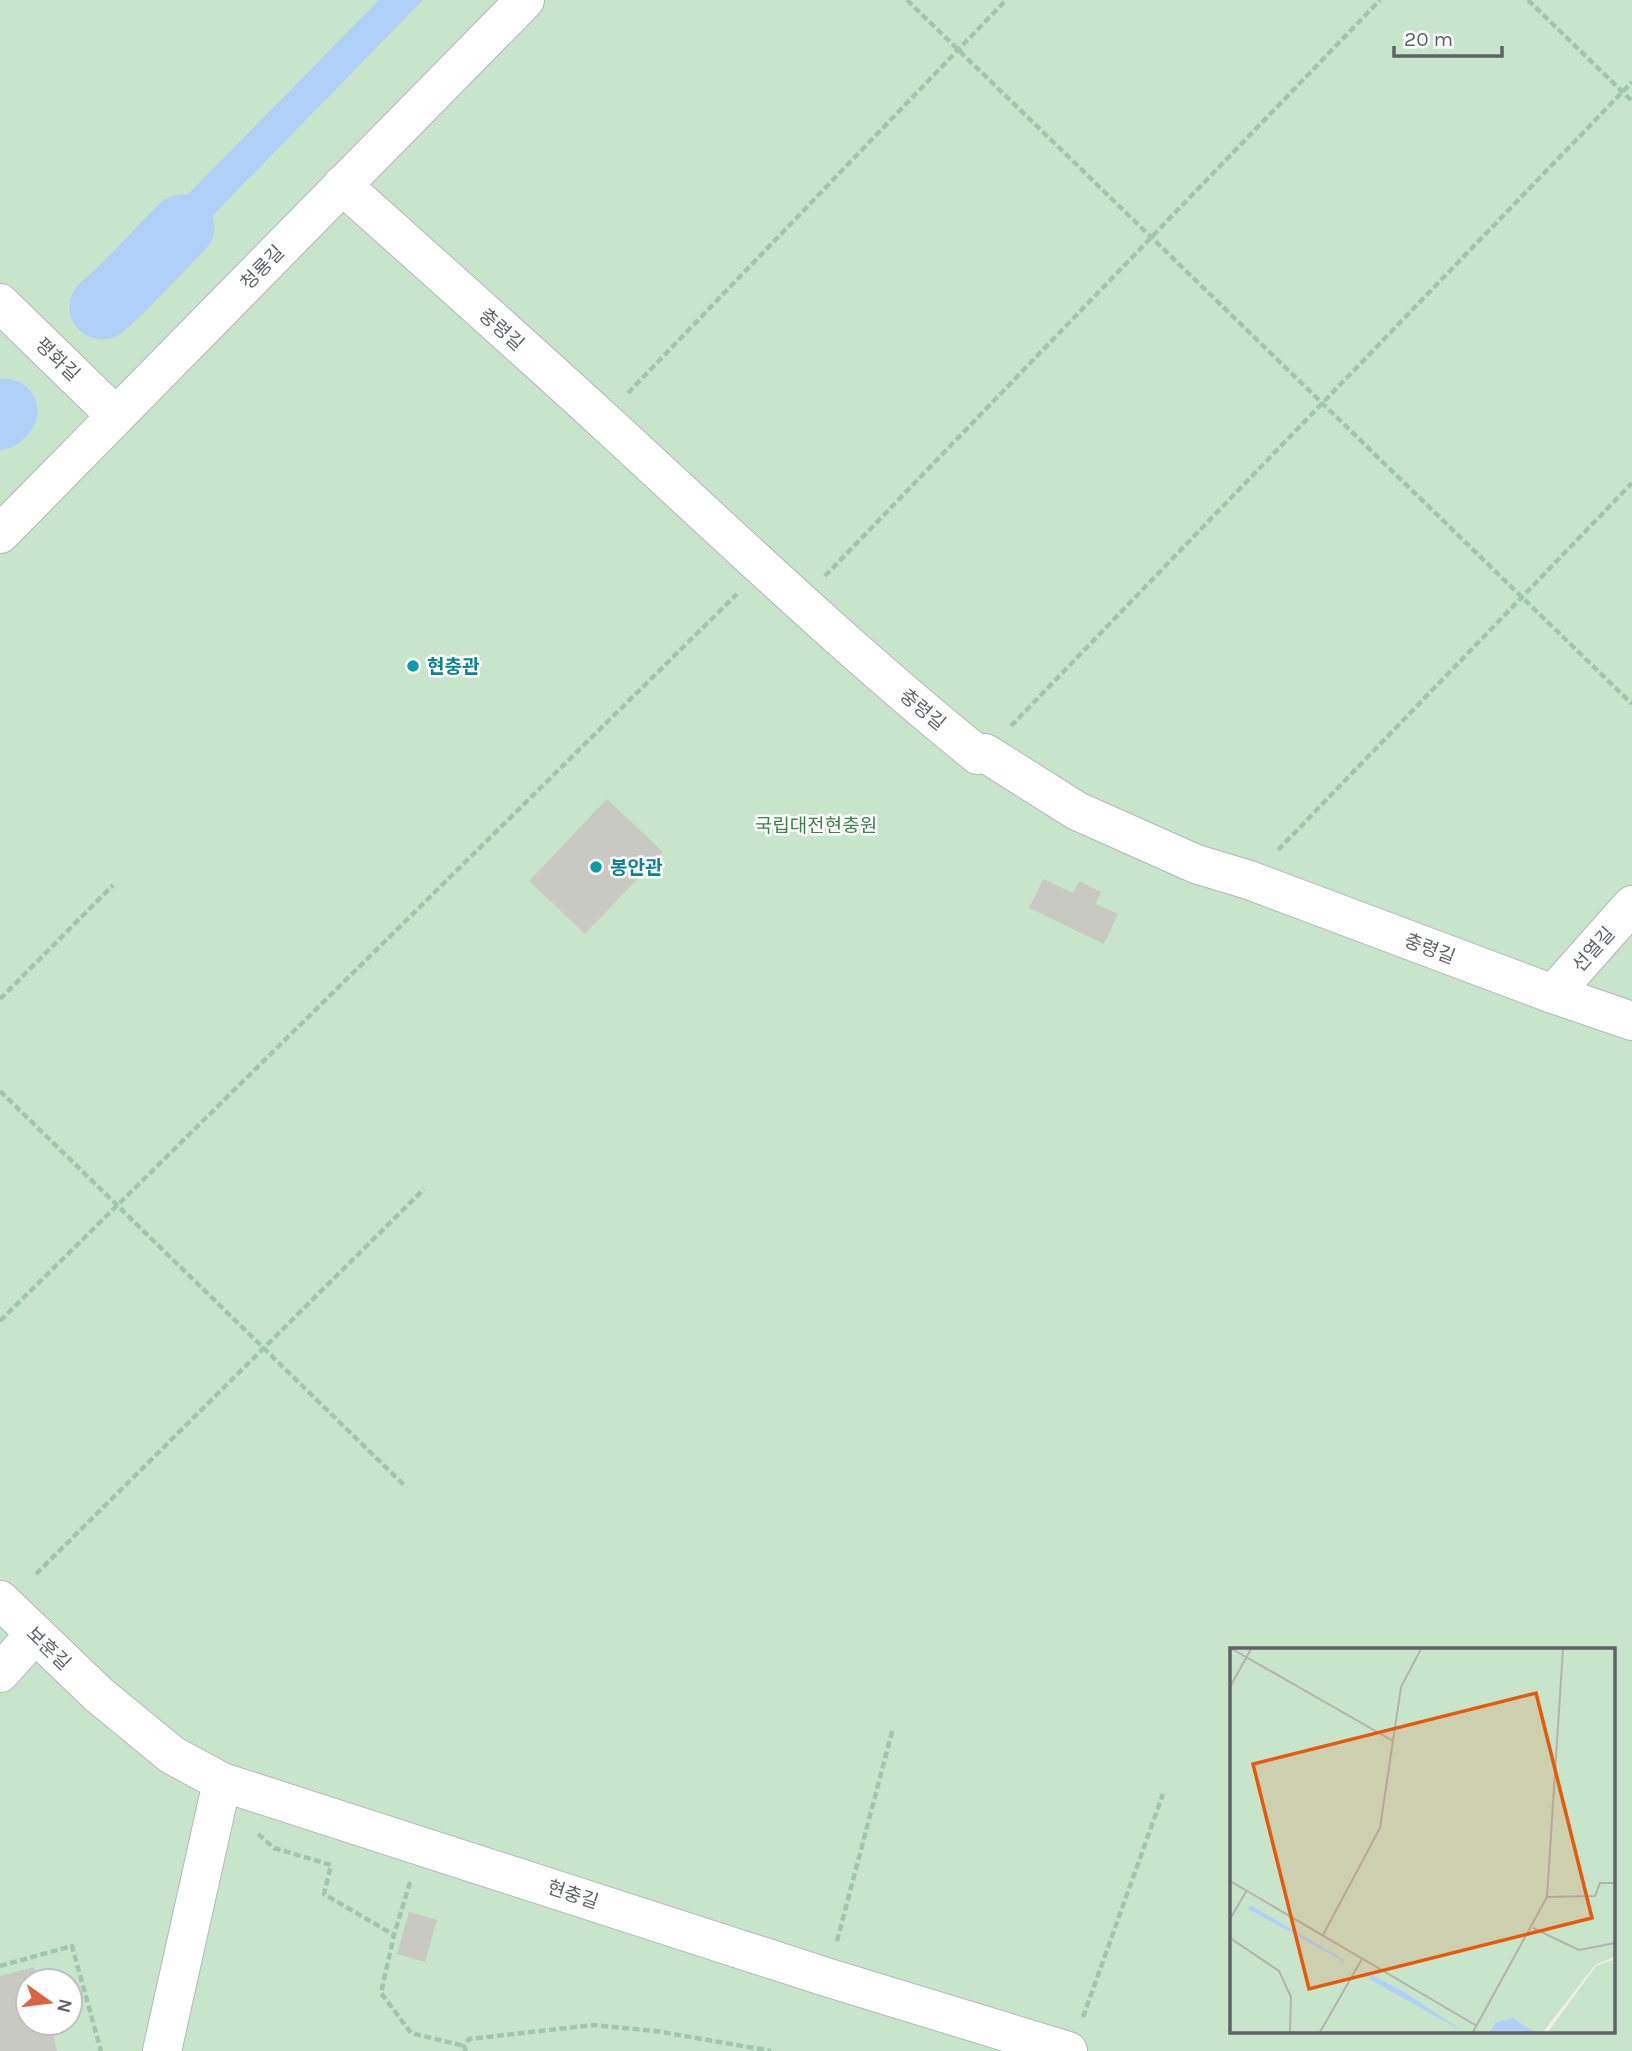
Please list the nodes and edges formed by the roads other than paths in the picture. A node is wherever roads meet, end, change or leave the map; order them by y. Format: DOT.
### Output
graph roads {
  1 [pos="525,0"];
  2 [pos="342,186"];
  3 [pos="0,303"];
  4 [pos="117,416"];
  5 [pos="0,534"];
  6 [pos="1632,905"];
  7 [pos="1553,994"];
  8 [pos="1632,1021"];
  9 [pos="0,1600"];
  10 [pos="35,1634"];
  11 [pos="0,1673"];
  12 [pos="99,1695"];
  13 [pos="222,1782"];
  14 [pos="1073,2039"];
  15 [pos="162,2051"];
  1 -- 2 [label="lane, 청룡길"];
  2 -- 4 [label="lane, 청룡길"];
  2 -- 7 [label="lane, 충령길"];
  3 -- 4 [label="lane, 평화길"];
  4 -- 5 [label="lane, 청룡길"];
  6 -- 7 [label="lane, 선열길"];
  7 -- 8 [label="lane, 충령길"];
  9 -- 10 [label="lane, 보훈길"];
  10 -- 11 [label="lane"];
  10 -- 12 [label="lane, 보훈길"];
  12 -- 13 [label="lane, 현충길"];
  13 -- 14 [label="lane, 현충길"];
  13 -- 15 [label="lane"];
}
